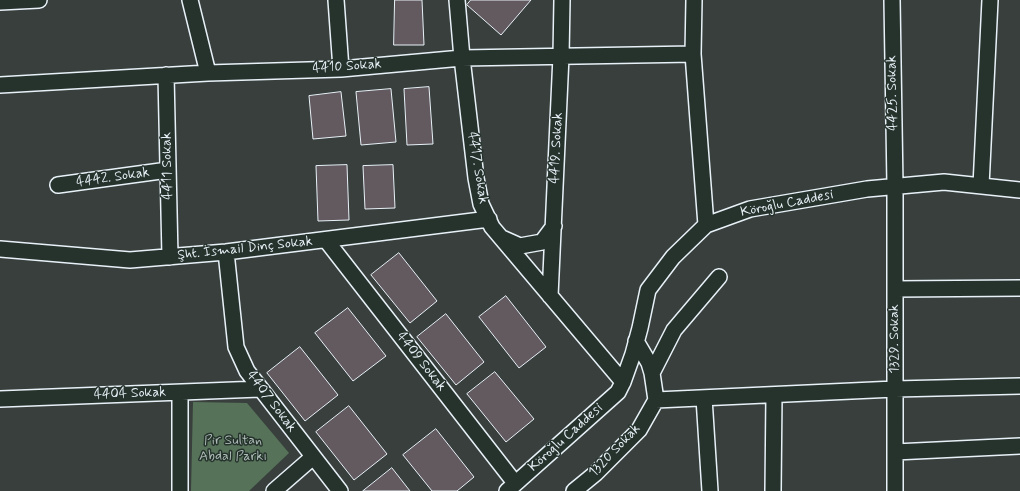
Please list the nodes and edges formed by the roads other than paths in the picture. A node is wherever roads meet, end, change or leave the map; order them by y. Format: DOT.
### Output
graph roads {
  1 [pos="39,0"];
  2 [pos="190,0"];
  3 [pos="336,0"];
  4 [pos="457,0"];
  5 [pos="562,0"];
  6 [pos="694,0"];
  7 [pos="892,0"];
  8 [pos="990,0"];
  9 [pos="0,2"];
  10 [pos="693,54"];
  11 [pos="562,56"];
  12 [pos="462,58"];
  13 [pos="341,69"];
  14 [pos="208,73"];
  15 [pos="166,76"];
  16 [pos="0,86"];
  17 [pos="168,170"];
  18 [pos="58,185"];
  19 [pos="895,186"];
  20 [pos="981,186"];
  21 [pos="1020,190"];
  22 [pos="488,219"];
  23 [pos="706,225"];
  24 [pos="554,226"];
  25 [pos="502,238"];
  26 [pos="326,240"];
  27 [pos="0,249"];
  28 [pos="226,252"];
  29 [pos="170,257"];
  30 [pos="719,278"];
  31 [pos="1020,288"];
  32 [pos="895,289"];
  33 [pos="550,296"];
  34 [pos="636,341"];
  35 [pos="652,373"];
  36 [pos="623,382"];
  37 [pos="1020,386"];
  38 [pos="260,389"];
  39 [pos="895,389"];
  40 [pos="180,393"];
  41 [pos="774,395"];
  42 [pos="704,398"];
  43 [pos="0,399"];
  44 [pos="656,400"];
  45 [pos="1020,446"];
  46 [pos="895,452"];
  47 [pos="313,457"];
  48 [pos="511,487"];
  49 [pos="180,491"];
  50 [pos="274,491"];
  51 [pos="340,491"];
  52 [pos="574,491"];
  53 [pos="710,491"];
  54 [pos="773,491"];
  55 [pos="895,491"];
  1 -- 9 [label="street"];
  2 -- 14 [label="street"];
  3 -- 13 [label="street"];
  4 -- 12 [label="street, 4417. Sokak"];
  5 -- 11 [label="street, 4419. Sokak"];
  6 -- 10 [label="street"];
  7 -- 19 [label="street, 4425. Sokak"];
  8 -- 20 [label="street"];
  10 -- 11 [label="street, 4410 Sokak"];
  10 -- 23 [label="street"];
  11 -- 12 [label="street, 4410 Sokak"];
  11 -- 24 [label="street, 4419. Sokak"];
  12 -- 13 [label="street, 4410 Sokak"];
  12 -- 22 [label="street, 4417. Sokak"];
  13 -- 14 [label="street, 4410 Sokak"];
  14 -- 15 [label="street, 4410 Sokak"];
  15 -- 16 [label="street, 4410 Sokak"];
  15 -- 17 [label="street, 4411 Sokak"];
  17 -- 18 [label="street, 4442. Sokak"];
  17 -- 29 [label="street, 4411 Sokak"];
  19 -- 20 [label="street, Köroğlu Caddesi"];
  19 -- 23 [label="street, Köroğlu Caddesi"];
  19 -- 32 [label="street, 1329. Sokak"];
  20 -- 21 [label="street, Köroğlu Caddesi"];
  22 -- 25 [label="street, 4417. Sokak"];
  22 -- 26 [label="street, Şht. İsmail Dinç Sokak"];
  23 -- 34 [label="street, Köroğlu Caddesi"];
  24 -- 25 [label="street"];
  24 -- 33 [label="street, 4419. Sokak"];
  25 -- 33 [label="street, 4417. Sokak"];
  26 -- 28 [label="street, Şht. İsmail Dinç Sokak"];
  26 -- 48 [label="street, 4409 Sokak"];
  27 -- 29 [label="street, Şht. İsmail Dinç Sokak"];
  28 -- 29 [label="street, Şht. İsmail Dinç Sokak"];
  28 -- 38 [label="street, 4407 Sokak"];
  30 -- 35 [label="street"];
  31 -- 32 [label="street"];
  32 -- 39 [label="street, 1329. Sokak"];
  33 -- 36 [label="street, 4417. Sokak"];
  34 -- 35 [label="street"];
  34 -- 36 [label="street, Köroğlu Caddesi"];
  35 -- 44 [label="street"];
  36 -- 48 [label="street, Köroğlu Caddesi"];
  37 -- 39 [label="street"];
  38 -- 40 [label="street, 4404 Sokak"];
  38 -- 47 [label="street, 4407 Sokak"];
  39 -- 41 [label="street"];
  39 -- 46 [label="street, 1329. Sokak"];
  40 -- 43 [label="street, 4404 Sokak"];
  40 -- 49 [label="street"];
  41 -- 42 [label="street"];
  41 -- 54 [label="street"];
  42 -- 44 [label="street"];
  42 -- 53 [label="street"];
  44 -- 52 [label="street, 1320 Sokak"];
  45 -- 46 [label="street"];
  46 -- 55 [label="street, 1329. Sokak"];
  47 -- 50 [label="street"];
  47 -- 51 [label="street, 4407 Sokak"];
}
